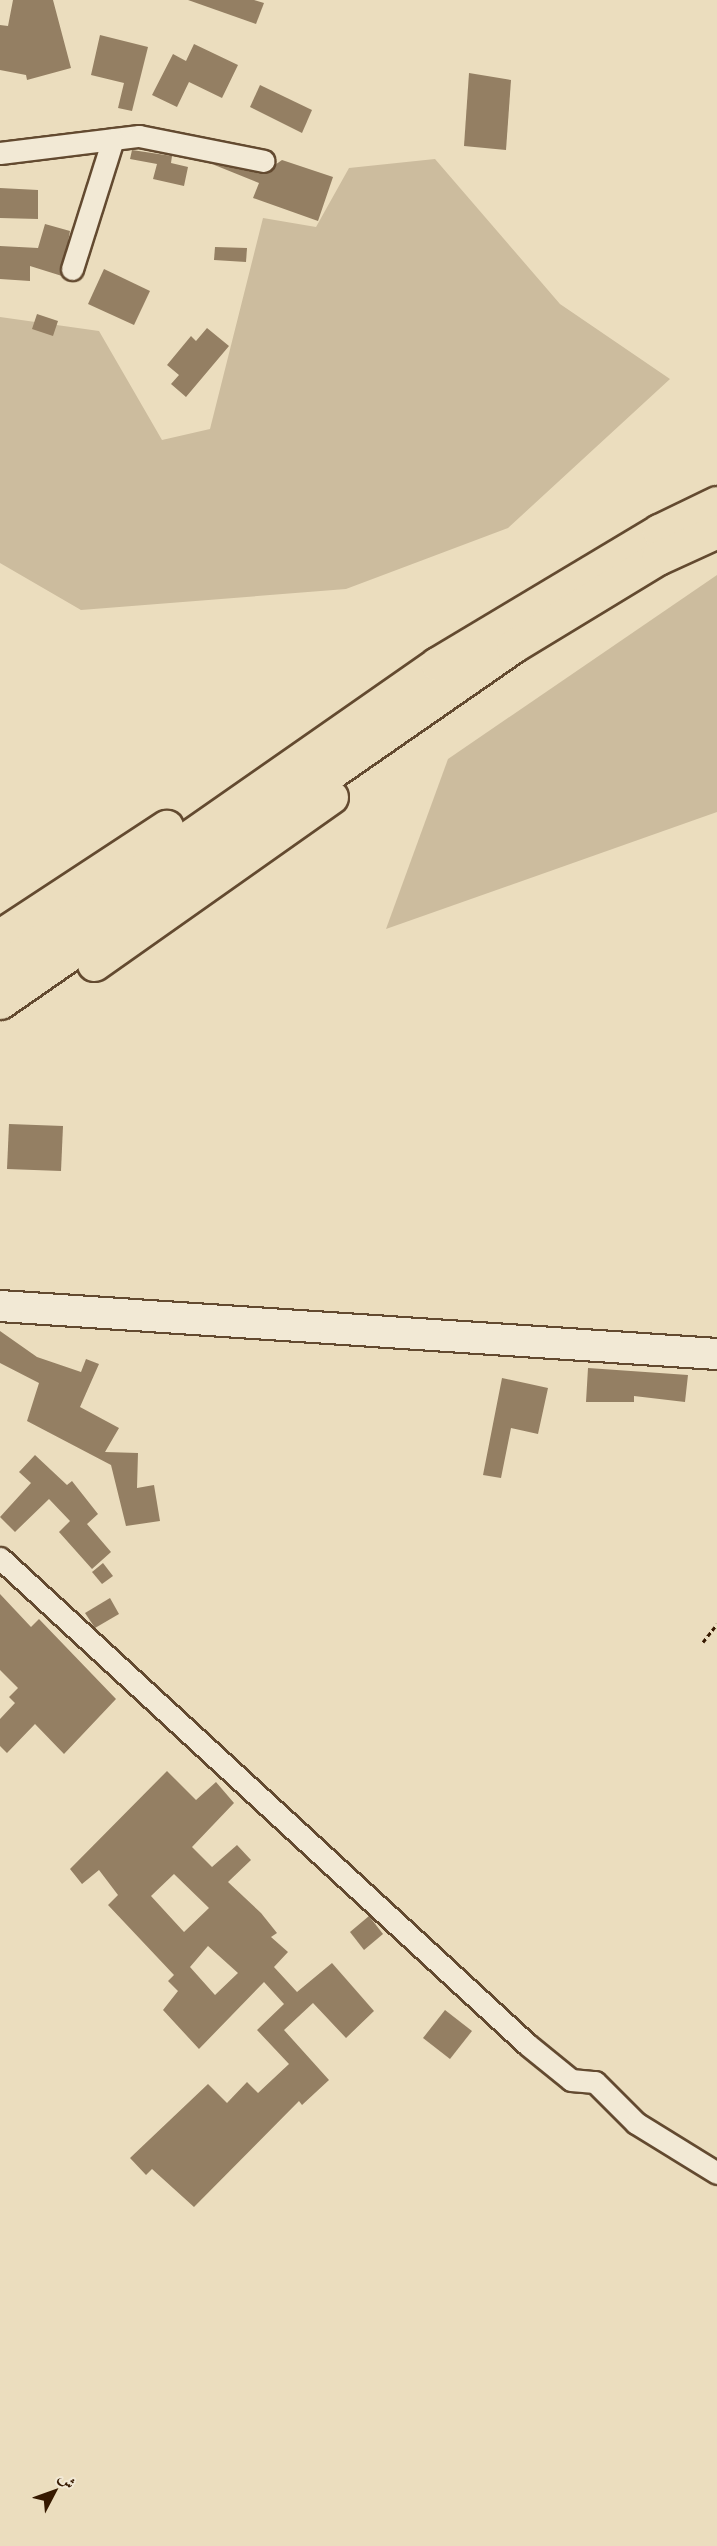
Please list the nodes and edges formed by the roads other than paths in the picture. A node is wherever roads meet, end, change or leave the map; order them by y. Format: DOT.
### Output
graph roads {
  1 [pos="113,139"];
  2 [pos="0,153"];
  3 [pos="264,161"];
  4 [pos="72,269"];
  5 [pos="717,503"];
  6 [pos="717,531"];
  7 [pos="437,664"];
  8 [pos="485,665"];
  9 [pos="0,936"];
  10 [pos="0,969"];
  11 [pos="0,1002"];
  12 [pos="0,1027"];
  13 [pos="0,1306"];
  14 [pos="717,1354"];
  15 [pos="0,1558"];
  16 [pos="717,2173"];
  1 -- 2 [label="street"];
  1 -- 3 [label="street"];
  1 -- 4 [label="street"];
  5 -- 7 [label="highway"];
  6 -- 8 [label="highway"];
  7 -- 9 [label="highway"];
  7 -- 10 [label="highway"];
  8 -- 11 [label="highway"];
  8 -- 12 [label="highway"];
  13 -- 14 [label="main road"];
  15 -- 16 [label="street"];
}
